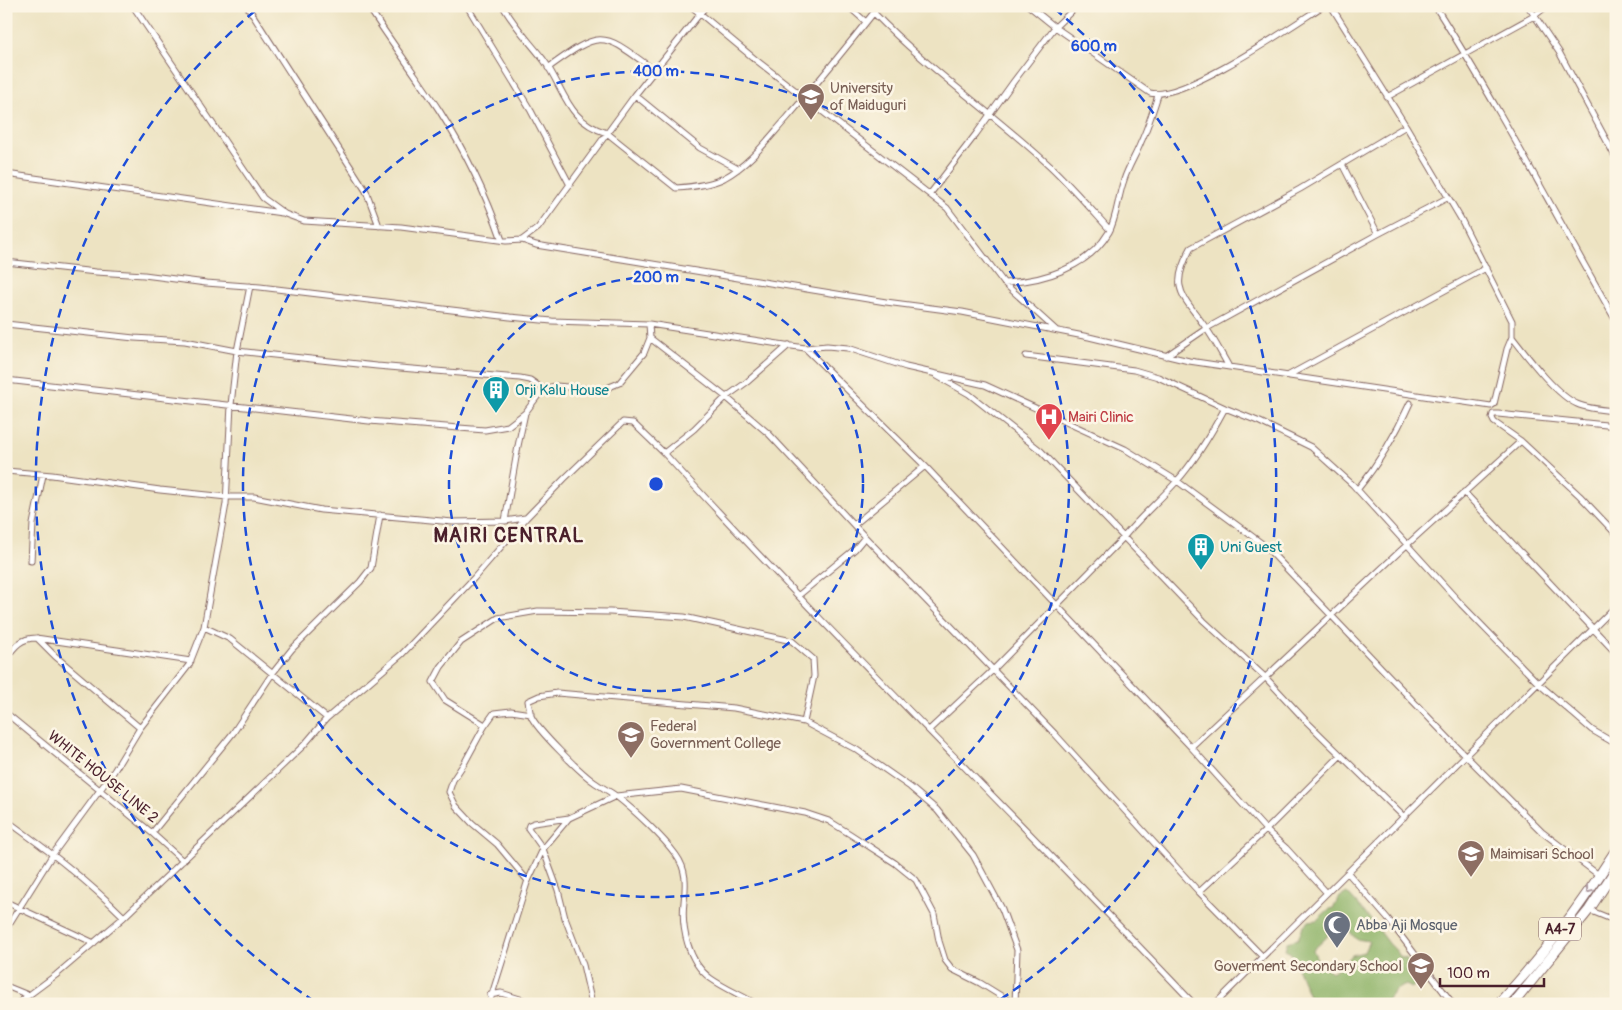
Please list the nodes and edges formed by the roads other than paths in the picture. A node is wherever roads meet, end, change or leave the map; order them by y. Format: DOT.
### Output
graph roads {
  1 [pos="133,6"];
  2 [pos="247,6"];
  3 [pos="368,6"];
  4 [pos="402,6"];
  5 [pos="466,6"];
  6 [pos="503,6"];
  7 [pos="691,6"];
  8 [pos="706,6"];
  9 [pos="848,6"];
  10 [pos="879,6"];
  11 [pos="1029,6"];
  12 [pos="1077,6"];
  13 [pos="1323,6"];
  14 [pos="1331,6"];
  15 [pos="1435,6"];
  16 [pos="1528,6"];
  17 [pos="1547,6"];
  18 [pos="372,12"];
  19 [pos="874,13"];
  20 [pos="700,14"];
  21 [pos="1534,16"];
  22 [pos="866,22"];
  23 [pos="1055,27"];
  24 [pos="1466,54"];
  25 [pos="548,68"];
  26 [pos="654,70"];
  27 [pos="635,95"];
  28 [pos="1158,95"];
  29 [pos="1387,96"];
  30 [pos="805,98"];
  31 [pos="991,114"];
  32 [pos="1406,126"];
  33 [pos="607,133"];
  34 [pos="1616,158"];
  35 [pos="1342,164"];
  36 [pos="738,169"];
  37 [pos="6,174"];
  38 [pos="570,185"];
  39 [pos="930,194"];
  40 [pos="1447,198"];
  41 [pos="285,214"];
  42 [pos="379,226"];
  43 [pos="1110,230"];
  44 [pos="1378,234"];
  45 [pos="502,240"];
  46 [pos="522,240"];
  47 [pos="6,262"];
  48 [pos="1486,268"];
  49 [pos="1004,283"];
  50 [pos="250,286"];
  51 [pos="1616,321"];
  52 [pos="6,324"];
  53 [pos="649,324"];
  54 [pos="1207,328"];
  55 [pos="1056,331"];
  56 [pos="1512,337"];
  57 [pos="650,338"];
  58 [pos="789,345"];
  59 [pos="804,348"];
  60 [pos="237,350"];
  61 [pos="1026,356"];
  62 [pos="1166,356"];
  63 [pos="1228,365"];
  64 [pos="932,373"];
  65 [pos="1289,375"];
  66 [pos="6,380"];
  67 [pos="543,389"];
  68 [pos="726,397"];
  69 [pos="1410,403"];
  70 [pos="231,405"];
  71 [pos="1224,408"];
  72 [pos="1616,411"];
  73 [pos="525,413"];
  74 [pos="1616,426"];
  75 [pos="1521,441"];
  76 [pos="664,453"];
  77 [pos="925,466"];
  78 [pos="6,471"];
  79 [pos="43,475"];
  80 [pos="1177,481"];
  81 [pos="1357,490"];
  82 [pos="1464,492"];
  83 [pos="226,497"];
  84 [pos="380,515"];
  85 [pos="526,518"];
  86 [pos="505,521"];
  87 [pos="854,525"];
  88 [pos="1616,534"];
  89 [pos="865,537"];
  90 [pos="1123,538"];
  91 [pos="1407,544"];
  92 [pos="31,561"];
  93 [pos="799,596"];
  94 [pos="1056,605"];
  95 [pos="1616,606"];
  96 [pos="1332,615"];
  97 [pos="204,627"];
  98 [pos="1593,628"];
  99 [pos="36,638"];
  100 [pos="1616,653"];
  101 [pos="6,658"];
  102 [pos="191,661"];
  103 [pos="993,670"];
  104 [pos="272,674"];
  105 [pos="1265,677"];
  106 [pos="1539,684"];
  107 [pos="6,713"];
  108 [pos="531,714"];
  109 [pos="327,718"];
  110 [pos="804,722"];
  111 [pos="485,725"];
  112 [pos="140,728"];
  113 [pos="929,730"];
  114 [pos="1616,744"];
  115 [pos="1191,747"];
  116 [pos="1341,755"];
  117 [pos="1466,756"];
  118 [pos="99,790"];
  119 [pos="616,796"];
  120 [pos="1404,816"];
  121 [pos="569,818"];
  122 [pos="6,820"];
  123 [pos="1266,830"];
  124 [pos="152,833"];
  125 [pos="543,849"];
  126 [pos="1616,850"];
  127 [pos="53,854"];
  128 [pos="184,861"];
  129 [pos="1616,869"];
  130 [pos="1348,873"];
  131 [pos="1600,876"];
  132 [pos="528,881"];
  133 [pos="1199,892"];
  134 [pos="1327,892"];
  135 [pos="6,902"];
  136 [pos="19,908"];
  137 [pos="1589,910"];
  138 [pos="124,917"];
  139 [pos="1616,921"];
  140 [pos="6,929"];
  141 [pos="94,943"];
  142 [pos="1262,956"];
  143 [pos="6,986"];
  144 [pos="28,995"];
  145 [pos="490,995"];
  146 [pos="1522,1000"];
  147 [pos="17,1004"];
  148 [pos="489,1004"];
  149 [pos="536,1004"];
  150 [pos="592,1004"];
  151 [pos="756,1004"];
  152 [pos="1015,1004"];
  153 [pos="1194,1004"];
  154 [pos="1214,1004"];
  155 [pos="1453,1004"];
  156 [pos="1498,1004"];
  157 [pos="1513,1004"];
  1 -- 41 [label="street"];
  2 -- 42 [label="street"];
  3 -- 18 [label="street"];
  4 -- 18 [label="street"];
  5 -- 38 [label="street"];
  6 -- 25 [label="street"];
  7 -- 20 [label="street"];
  8 -- 20 [label="street"];
  9 -- 22 [label="street"];
  10 -- 19 [label="street"];
  11 -- 23 [label="street"];
  12 -- 23 [label="street"];
  13 -- 28 [label="street"];
  14 -- 29 [label="street"];
  15 -- 24 [label="street"];
  16 -- 21 [label="street"];
  17 -- 21 [label="street"];
  18 -- 45 [label="street"];
  19 -- 22 [label="street"];
  19 -- 31 [label="street"];
  20 -- 26 [label="street"];
  20 -- 30 [label="street"];
  21 -- 24 [label="street"];
  21 -- 34 [label="street"];
  22 -- 30 [label="street"];
  23 -- 28 [label="street"];
  23 -- 31 [label="street"];
  24 -- 29 [label="street"];
  24 -- 51 [label="street"];
  25 -- 26 [label="street"];
  25 -- 33 [label="street"];
  26 -- 27 [label="street"];
  27 -- 33 [label="street"];
  27 -- 36 [label="street"];
  28 -- 43 [label="street"];
  29 -- 32 [label="street"];
  30 -- 36 [label="street"];
  30 -- 39 [label="street"];
  31 -- 39 [label="street"];
  31 -- 43 [label="street"];
  32 -- 35 [label="street"];
  32 -- 40 [label="street"];
  33 -- 36 [label="street"];
  33 -- 38 [label="street"];
  35 -- 44 [label="street"];
  35 -- 54 [label="street"];
  37 -- 41 [label="street"];
  38 -- 46 [label="street"];
  39 -- 49 [label="street"];
  40 -- 44 [label="street"];
  40 -- 48 [label="street"];
  41 -- 42 [label="street"];
  42 -- 45 [label="street"];
  43 -- 49 [label="street"];
  44 -- 54 [label="street"];
  45 -- 46 [label="street"];
  46 -- 55 [label="street"];
  47 -- 50 [label="street"];
  48 -- 56 [label="street"];
  48 -- 65 [label="street"];
  49 -- 55 [label="street"];
  50 -- 53 [label="street"];
  50 -- 60 [label="street"];
  52 -- 60 [label="street"];
  53 -- 57 [label="street"];
  53 -- 58 [label="street"];
  54 -- 62 [label="street"];
  54 -- 63 [label="street"];
  55 -- 62 [label="street"];
  56 -- 65 [label="street"];
  56 -- 72 [label="street"];
  57 -- 67 [label="street"];
  57 -- 68 [label="street"];
  58 -- 59 [label="street"];
  58 -- 68 [label="street"];
  59 -- 64 [label="street"];
  59 -- 77 [label="street"];
  60 -- 67 [label="street"];
  60 -- 70 [label="street"];
  61 -- 71 [label="street"];
  62 -- 63 [label="street"];
  63 -- 65 [label="street"];
  64 -- 80 [label="street"];
  64 -- 90 [label="street"];
  66 -- 70 [label="street"];
  67 -- 73 [label="street"];
  68 -- 76 [label="street"];
  68 -- 87 [label="street"];
  69 -- 81 [label="street"];
  70 -- 73 [label="street"];
  70 -- 83 [label="street"];
  71 -- 80 [label="street"];
  71 -- 81 [label="street"];
  73 -- 86 [label="street"];
  74 -- 75 [label="street"];
  75 -- 82 [label="street"];
  75 -- 88 [label="street"];
  76 -- 85 [label="street"];
  76 -- 93 [label="street"];
  77 -- 87 [label="street"];
  77 -- 94 [label="street"];
  78 -- 79 [label="street"];
  79 -- 83 [label="street"];
  79 -- 92 [label="street"];
  80 -- 90 [label="street"];
  80 -- 96 [label="street"];
  81 -- 91 [label="street"];
  82 -- 91 [label="street"];
  82 -- 98 [label="street"];
  83 -- 84 [label="street"];
  83 -- 97 [label="street"];
  84 -- 86 [label="street"];
  84 -- 104 [label="street"];
  85 -- 86 [label="street"];
  85 -- 109 [label="street"];
  87 -- 89 [label="street"];
  89 -- 93 [label="street"];
  89 -- 103 [label="street"];
  90 -- 94 [label="street"];
  90 -- 105 [label="street"];
  91 -- 96 [label="street"];
  91 -- 106 [label="street"];
  93 -- 113 [label="street"];
  94 -- 103 [label="street"];
  94 -- 115 [label="street"];
  95 -- 98 [label="street"];
  96 -- 105 [label="street"];
  96 -- 117 [label="street"];
  97 -- 102 [label="street"];
  97 -- 104 [label="street"];
  98 -- 100 [label="street"];
  98 -- 106 [label="street"];
  99 -- 101 [label="street"];
  99 -- 102 [label="street"];
  99 -- 112 [label="street"];
  102 -- 112 [label="street"];
  103 -- 113 [label="street"];
  103 -- 133 [label="street"];
  104 -- 109 [label="street"];
  104 -- 124 [label="street"];
  105 -- 115 [label="street"];
  105 -- 116 [label="street"];
  106 -- 114 [label="street"];
  106 -- 117 [label="street"];
  107 -- 118 [label="street, WHITE HOUSE LINE 2"];
  108 -- 110 [label="street"];
  108 -- 111 [label="street"];
  108 -- 119 [label="street"];
  109 -- 128 [label="street"];
  110 -- 111 [label="street"];
  110 -- 152 [label="street"];
  111 -- 132 [label="street"];
  112 -- 118 [label="street"];
  113 -- 153 [label="street"];
  115 -- 123 [label="street"];
  116 -- 120 [label="street"];
  116 -- 123 [label="street"];
  117 -- 120 [label="street"];
  117 -- 131 [label="street"];
  118 -- 124 [label="street, WHITE HOUSE LINE 2"];
  118 -- 127 [label="street"];
  119 -- 121 [label="street"];
  119 -- 151 [label="street"];
  119 -- 152 [label="street"];
  120 -- 130 [label="street"];
  121 -- 125 [label="street"];
  121 -- 125 [label="street"];
  122 -- 127 [label="street"];
  123 -- 133 [label="street"];
  123 -- 134 [label="street"];
  124 -- 128 [label="street, WHITE HOUSE LINE 2"];
  125 -- 132 [label="street"];
  125 -- 150 [label="street"];
  126 -- 131 [label="highway, A4-7"];
  127 -- 136 [label="street"];
  127 -- 138 [label="street"];
  128 -- 138 [label="street"];
  129 -- 137 [label="highway, A4-7"];
  130 -- 134 [label="street"];
  130 -- 155 [label="street"];
  131 -- 156 [label="highway, A4-7, one-way"];
  132 -- 145 [label="street"];
  133 -- 142 [label="street"];
  134 -- 142 [label="street"];
  135 -- 136 [label="street"];
  136 -- 140 [label="street"];
  136 -- 141 [label="street"];
  137 -- 139 [label="street"];
  137 -- 146 [label="highway, A4-7"];
  138 -- 141 [label="street"];
  141 -- 144 [label="street"];
  142 -- 154 [label="street"];
  143 -- 144 [label="street"];
  144 -- 147 [label="street"];
  145 -- 148 [label="street"];
  145 -- 149 [label="street"];
  146 -- 157 [label="highway, A4-7"];
}
